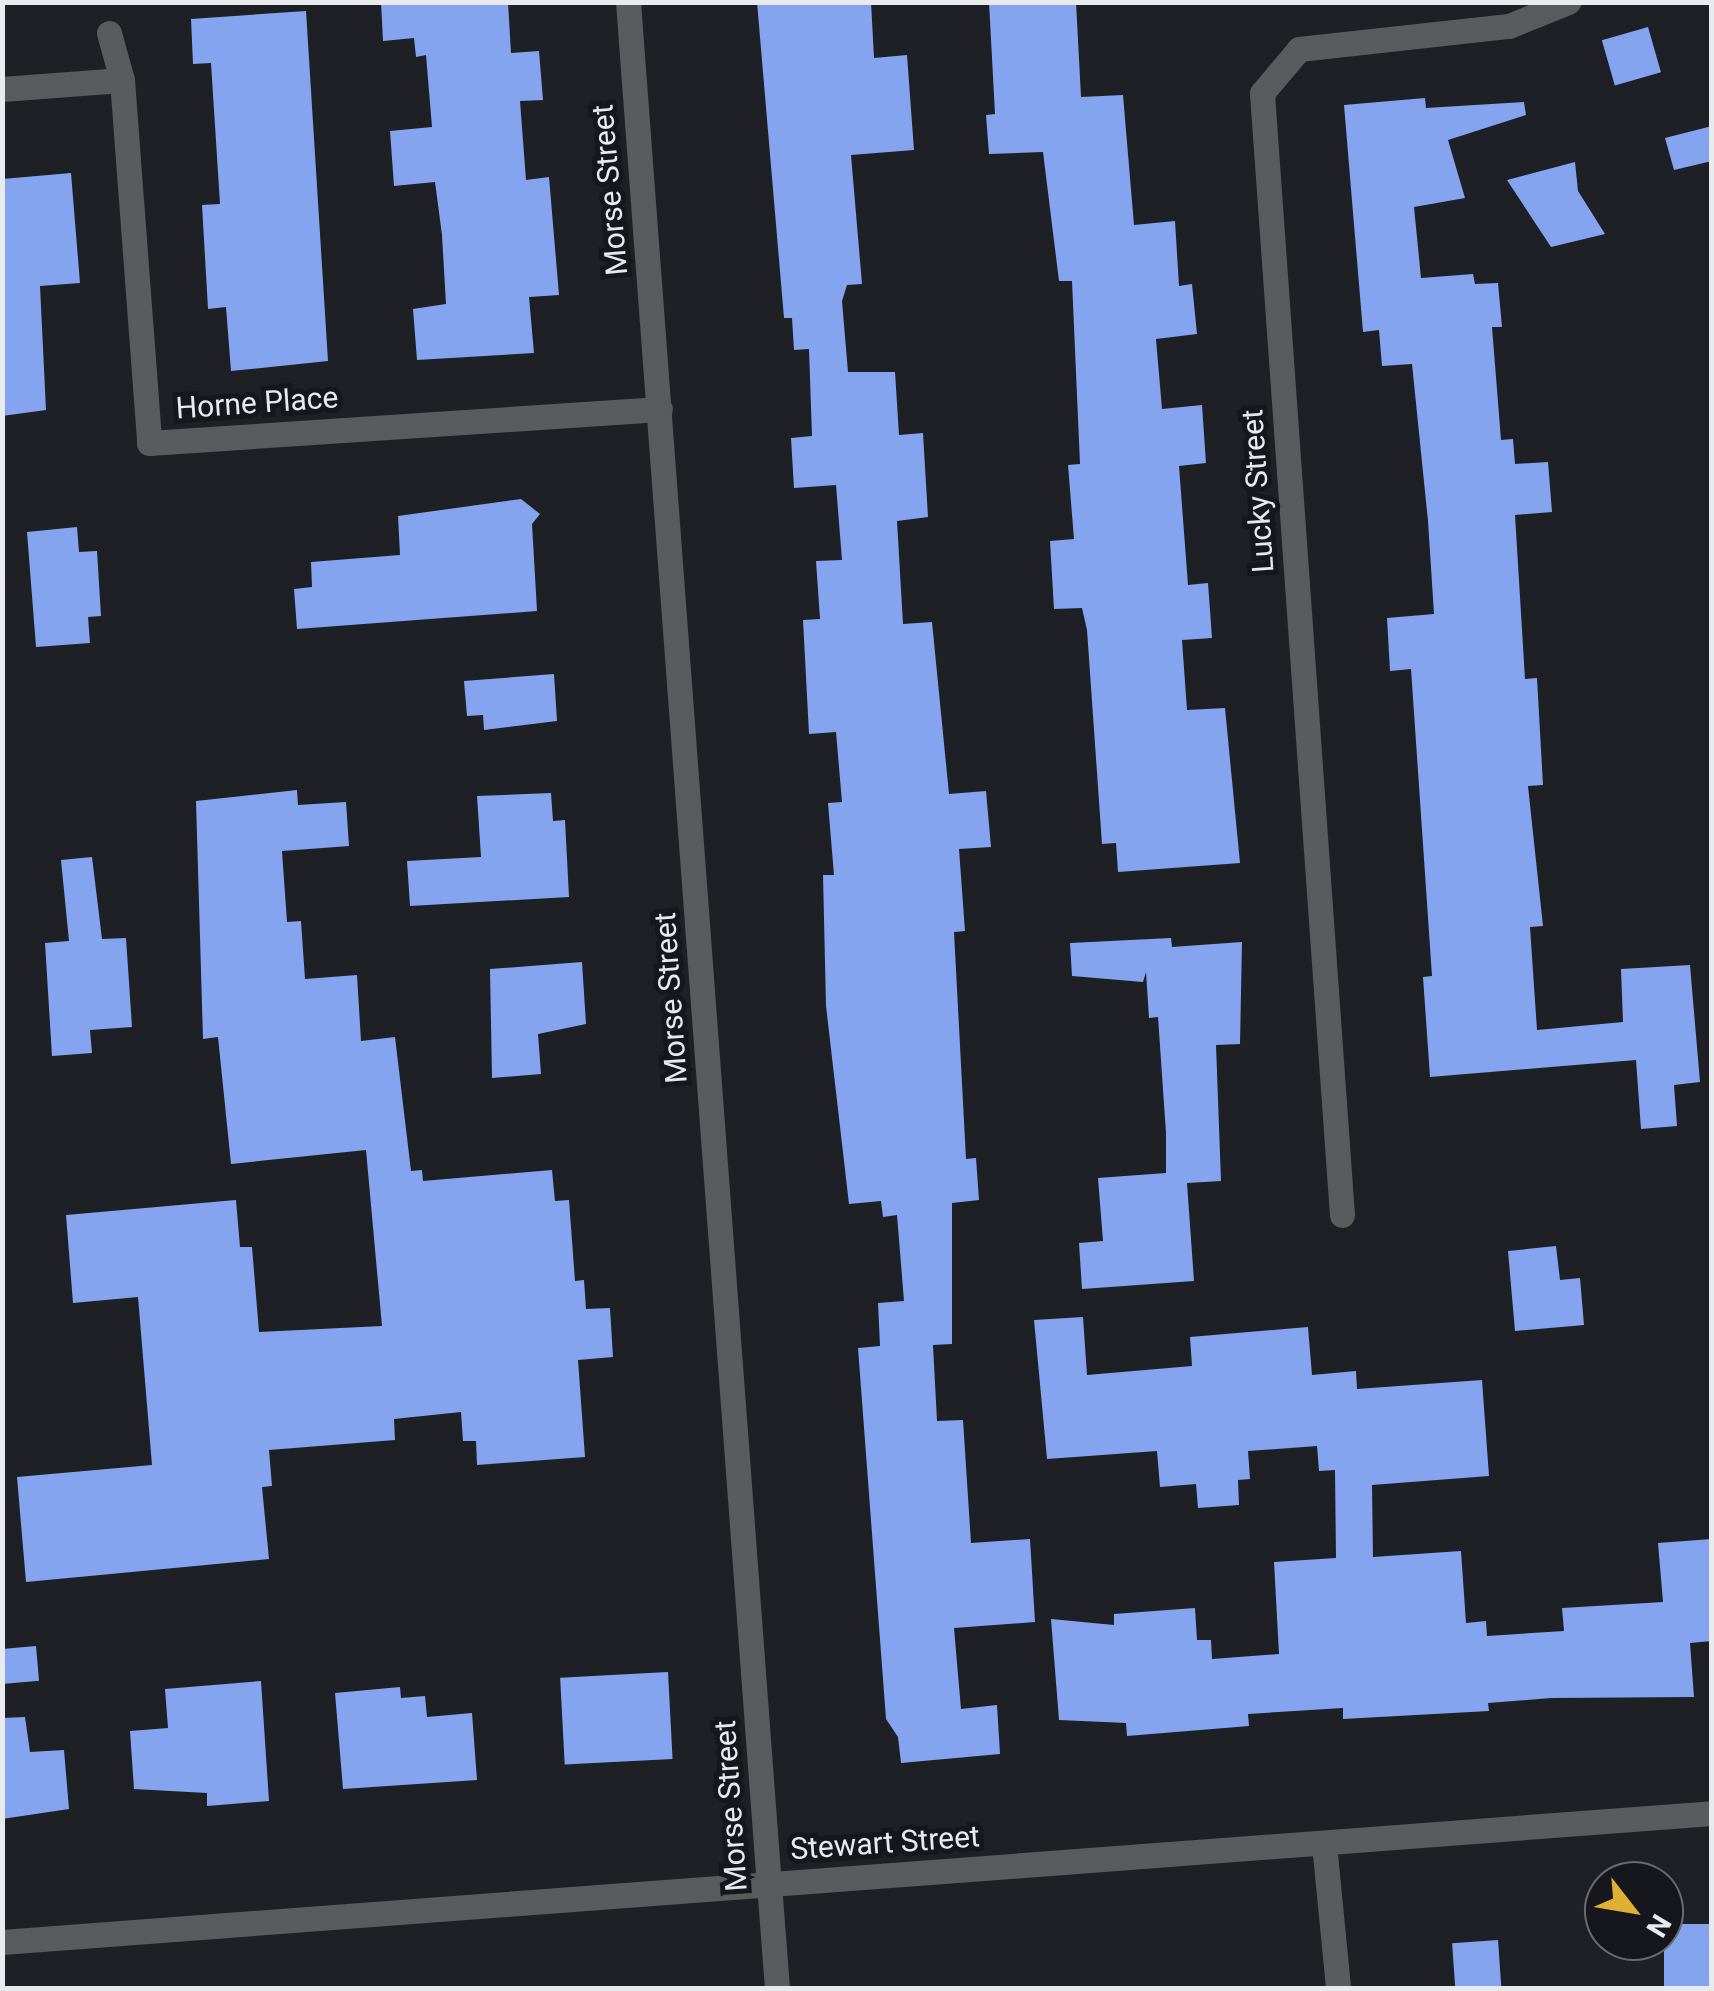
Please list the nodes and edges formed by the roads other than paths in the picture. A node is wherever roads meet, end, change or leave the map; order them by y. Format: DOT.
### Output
graph roads {
  1 [pos="628,2"];
  2 [pos="1568,2"];
  3 [pos="110,34"];
  4 [pos="122,80"];
  5 [pos="2,89"];
  6 [pos="660,408"];
  7 [pos="1342,1215"];
  8 [pos="1712,1813"];
  9 [pos="1324,1844"];
  10 [pos="769,1884"];
  11 [pos="2,1942"];
  12 [pos="777,1988"];
  13 [pos="1338,1988"];
  1 -- 6 [label="street, Morse Street"];
  2 -- 7 [label="street, Lucky Street"];
  3 -- 4 [label="street, Horne Place"];
  4 -- 5 [label="street"];
  4 -- 6 [label="street, Horne Place"];
  6 -- 10 [label="street, Morse Street"];
  8 -- 9 [label="street, Stewart Street"];
  9 -- 10 [label="street, Stewart Street"];
  9 -- 13 [label="street"];
  10 -- 11 [label="street, Stewart Street"];
  10 -- 12 [label="street, Morse Street"];
}
